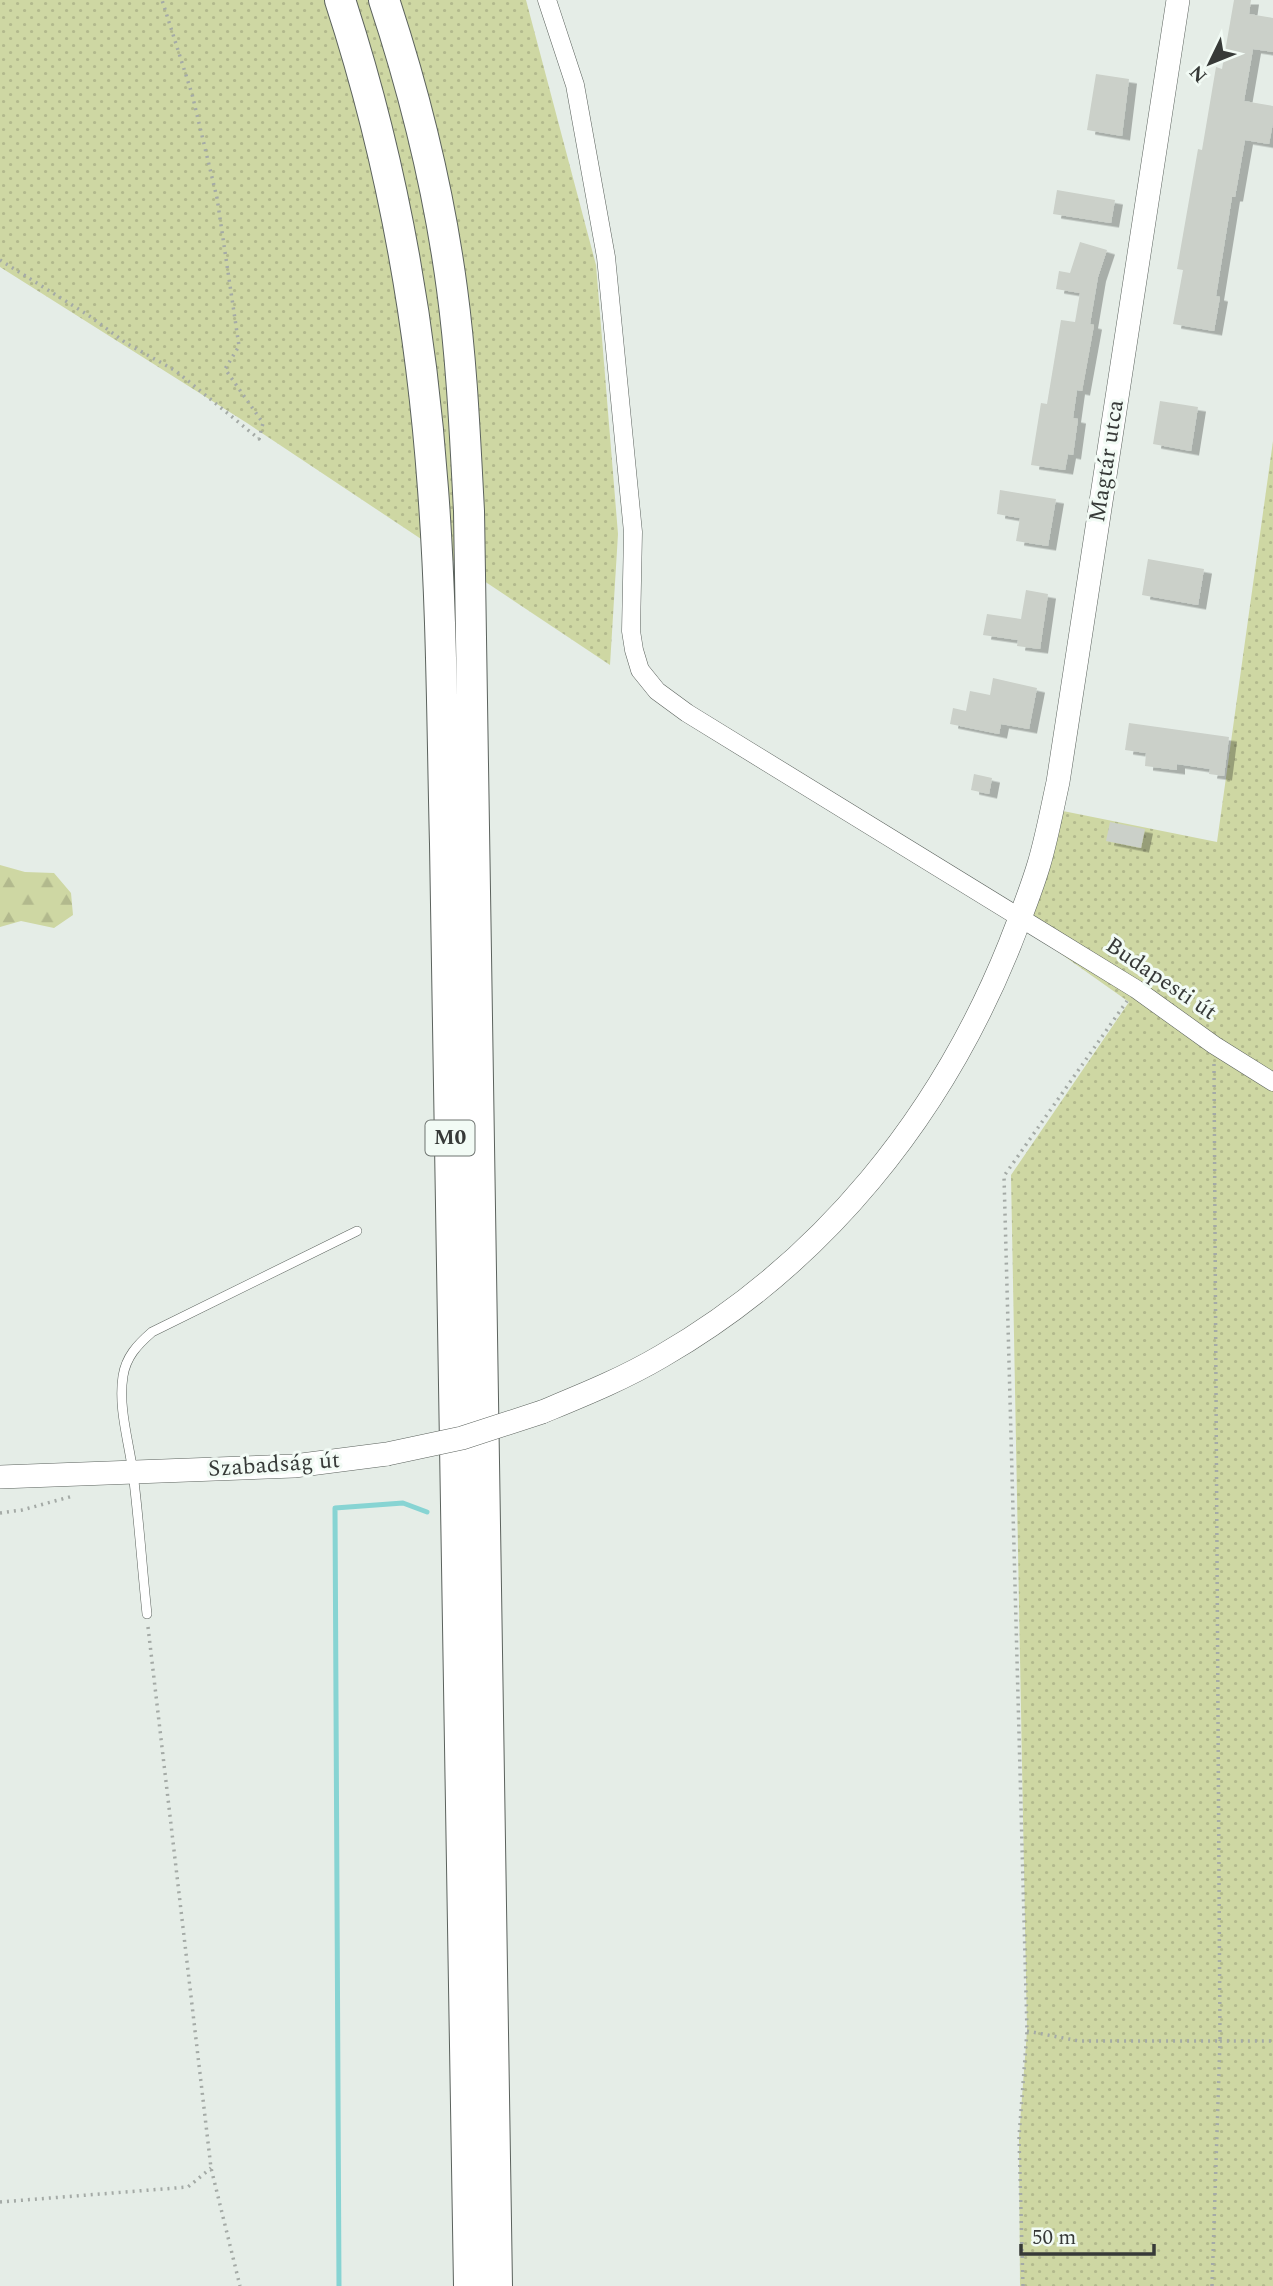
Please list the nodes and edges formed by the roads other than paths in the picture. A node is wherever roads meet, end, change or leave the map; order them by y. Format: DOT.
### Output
graph roads {
  1 [pos="340,0"];
  2 [pos="384,0"];
  3 [pos="547,0"];
  4 [pos="1178,0"];
  5 [pos="1020,918"];
  6 [pos="1273,1082"];
  7 [pos="357,1231"];
  8 [pos="542,1412"];
  9 [pos="133,1471"];
  10 [pos="0,1477"];
  11 [pos="147,1614"];
  12 [pos="469,2286"];
  13 [pos="497,2286"];
  1 -- 12 [label="highway, M0"];
  2 -- 13 [label="highway, M0"];
  3 -- 5 [label="street, Budapesti út"];
  4 -- 5 [label="street, Magtár utca"];
  5 -- 6 [label="street, Budapesti út"];
  5 -- 8 [label="street, Magtár utca"];
  7 -- 9 [label="lane"];
  8 -- 9 [label="street, Szabadság út, bridge"];
  9 -- 10 [label="street, Szabadság út"];
  9 -- 11 [label="lane"];
}
